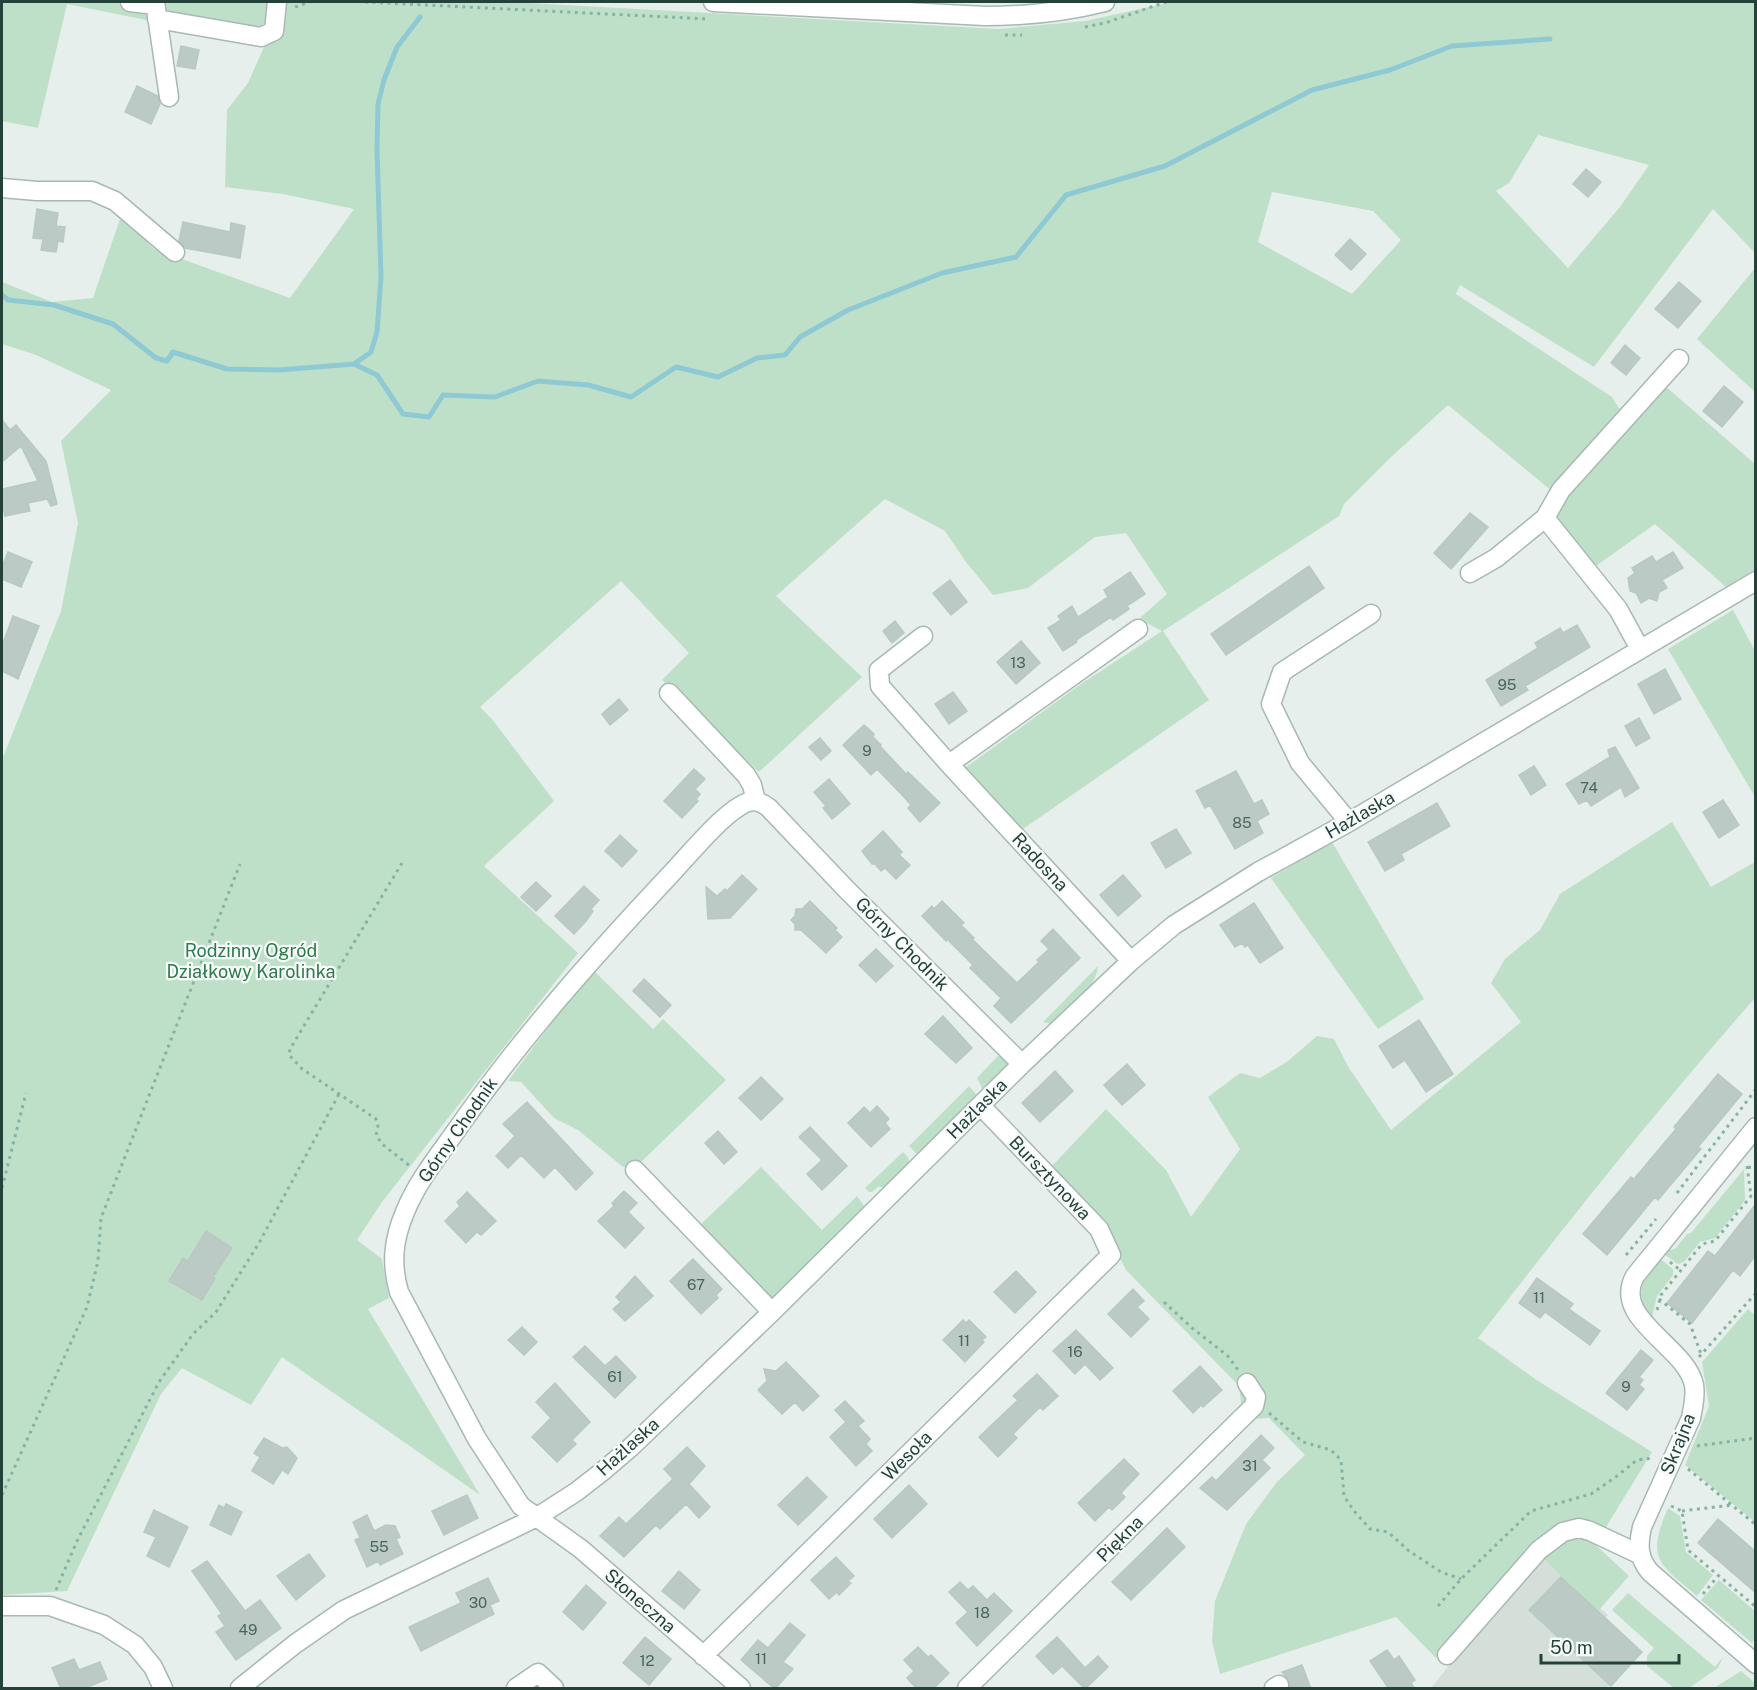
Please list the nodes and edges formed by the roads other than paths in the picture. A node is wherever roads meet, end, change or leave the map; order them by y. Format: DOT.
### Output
graph roads {
  1 [pos="130,2"];
  2 [pos="277,2"];
  3 [pos="713,2"];
  4 [pos="1105,2"];
  5 [pos="156,8"];
  6 [pos="169,97"];
  7 [pos="2,188"];
  8 [pos="175,252"];
  9 [pos="1679,358"];
  10 [pos="1545,518"];
  11 [pos="1470,573"];
  12 [pos="1755,581"];
  13 [pos="1371,614"];
  14 [pos="1138,629"];
  15 [pos="923,636"];
  16 [pos="1640,650"];
  17 [pos="669,693"];
  18 [pos="949,764"];
  19 [pos="756,801"];
  20 [pos="1349,822"];
  21 [pos="1131,961"];
  22 [pos="1022,1064"];
  23 [pos="981,1106"];
  24 [pos="1755,1127"];
  25 [pos="635,1170"];
  26 [pos="1111,1255"];
  27 [pos="772,1312"];
  28 [pos="1247,1383"];
  29 [pos="537,1517"];
  30 [pos="1641,1555"];
  31 [pos="2,1606"];
  32 [pos="1447,1655"];
  33 [pos="703,1656"];
  34 [pos="1755,1664"];
  35 [pos="162,1689"];
  36 [pos="240,1689"];
  37 [pos="516,1689"];
  38 [pos="554,1689"];
  39 [pos="741,1689"];
  40 [pos="967,1689"];
  1 -- 5 [label="street"];
  2 -- 5 [label="street"];
  3 -- 4 [label="street"];
  5 -- 6 [label="street"];
  7 -- 8 [label="street"];
  9 -- 10 [label="street"];
  10 -- 11 [label="street"];
  10 -- 16 [label="street"];
  12 -- 16 [label="street, Hażlaska"];
  13 -- 20 [label="street"];
  14 -- 18 [label="street"];
  15 -- 18 [label="street, Radosna"];
  16 -- 20 [label="street, Hażlaska"];
  17 -- 19 [label="street"];
  18 -- 21 [label="street, Radosna"];
  19 -- 22 [label="street, Górny Chodnik"];
  19 -- 29 [label="street, Górny Chodnik"];
  20 -- 21 [label="street, Hażlaska"];
  21 -- 22 [label="street, Hażlaska"];
  22 -- 23 [label="street, Hażlaska"];
  23 -- 26 [label="street, Bursztynowa"];
  23 -- 27 [label="street, Hażlaska"];
  24 -- 30 [label="street, Skrajna"];
  25 -- 27 [label="street"];
  26 -- 33 [label="street, Wesoła"];
  27 -- 29 [label="street, Hażlaska"];
  28 -- 40 [label="street, Piękna"];
  29 -- 33 [label="street, Słoneczna"];
  29 -- 36 [label="street, Hażlaska"];
  30 -- 32 [label="street"];
  30 -- 34 [label="street"];
  31 -- 35 [label="street"];
  33 -- 39 [label="street, Słoneczna"];
  37 -- 38 [label="street"];
}
